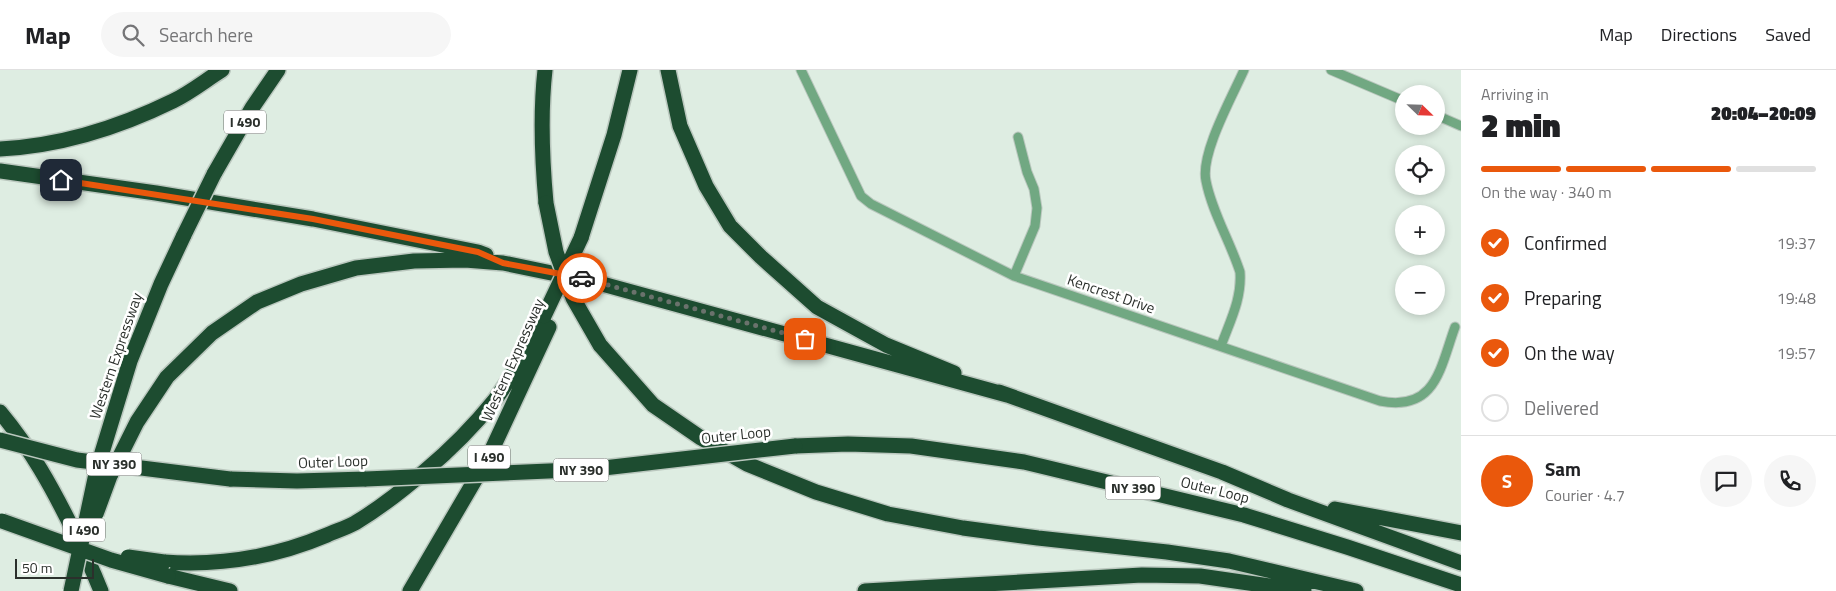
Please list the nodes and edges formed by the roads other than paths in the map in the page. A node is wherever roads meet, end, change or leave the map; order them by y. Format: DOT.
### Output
graph roads {
  1 [pos="222,70"];
  2 [pos="278,70"];
  3 [pos="545,70"];
  4 [pos="630,70"];
  5 [pos="668,70"];
  6 [pos="801,70"];
  7 [pos="1244,70"];
  8 [pos="1331,70"];
  9 [pos="1395,97"];
  10 [pos="1445,119"];
  11 [pos="1461,126"];
  12 [pos="1018,137"];
  13 [pos="0,149"];
  14 [pos="0,171"];
  15 [pos="503,263"];
  16 [pos="1014,276"];
  17 [pos="549,316"];
  18 [pos="1455,326"];
  19 [pos="1221,346"];
  20 [pos="1007,395"];
  21 [pos="0,412"];
  22 [pos="0,440"];
  23 [pos="104,472"];
  24 [pos="1288,500"];
  25 [pos="1,521"];
  26 [pos="1461,533"];
  27 [pos="1461,563"];
  28 [pos="166,569"];
  29 [pos="1078,578"];
  30 [pos="1461,585"];
  31 [pos="72,591"];
  32 [pos="101,591"];
  33 [pos="230,591"];
  34 [pos="410,591"];
  35 [pos="865,591"];
  36 [pos="993,591"];
  37 [pos="1304,591"];
  38 [pos="1356,591"];
  1 -- 13 [label="highway"];
  2 -- 23 [label="highway, Western Expressway / I 490, bridge"];
  3 -- 38 [label="highway, bridge"];
  4 -- 17 [label="highway, Western Expressway / I 490, bridge"];
  5 -- 20 [label="highway"];
  6 -- 16 [label="street, Kencrest Drive"];
  7 -- 19 [label="street"];
  8 -- 9 [label="street"];
  10 -- 11 [label="street"];
  12 -- 16 [label="street"];
  14 -- 15 [label="highway"];
  15 -- 20 [label="highway"];
  15 -- 23 [label="highway"];
  16 -- 19 [label="street, Kencrest Drive"];
  17 -- 28 [label="highway"];
  17 -- 34 [label="highway, Western Expressway / I 490"];
  18 -- 19 [label="street, Kencrest Drive"];
  20 -- 24 [label="highway"];
  21 -- 32 [label="highway"];
  22 -- 30 [label="highway, Outer Loop / NY 390, bridge"];
  23 -- 31 [label="highway, Western Expressway / I 490, bridge"];
  24 -- 26 [label="highway"];
  24 -- 27 [label="highway"];
  25 -- 28 [label="highway, bridge"];
  28 -- 33 [label="highway"];
  29 -- 35 [label="highway"];
  29 -- 36 [label="highway"];
  29 -- 37 [label="highway"];
}
